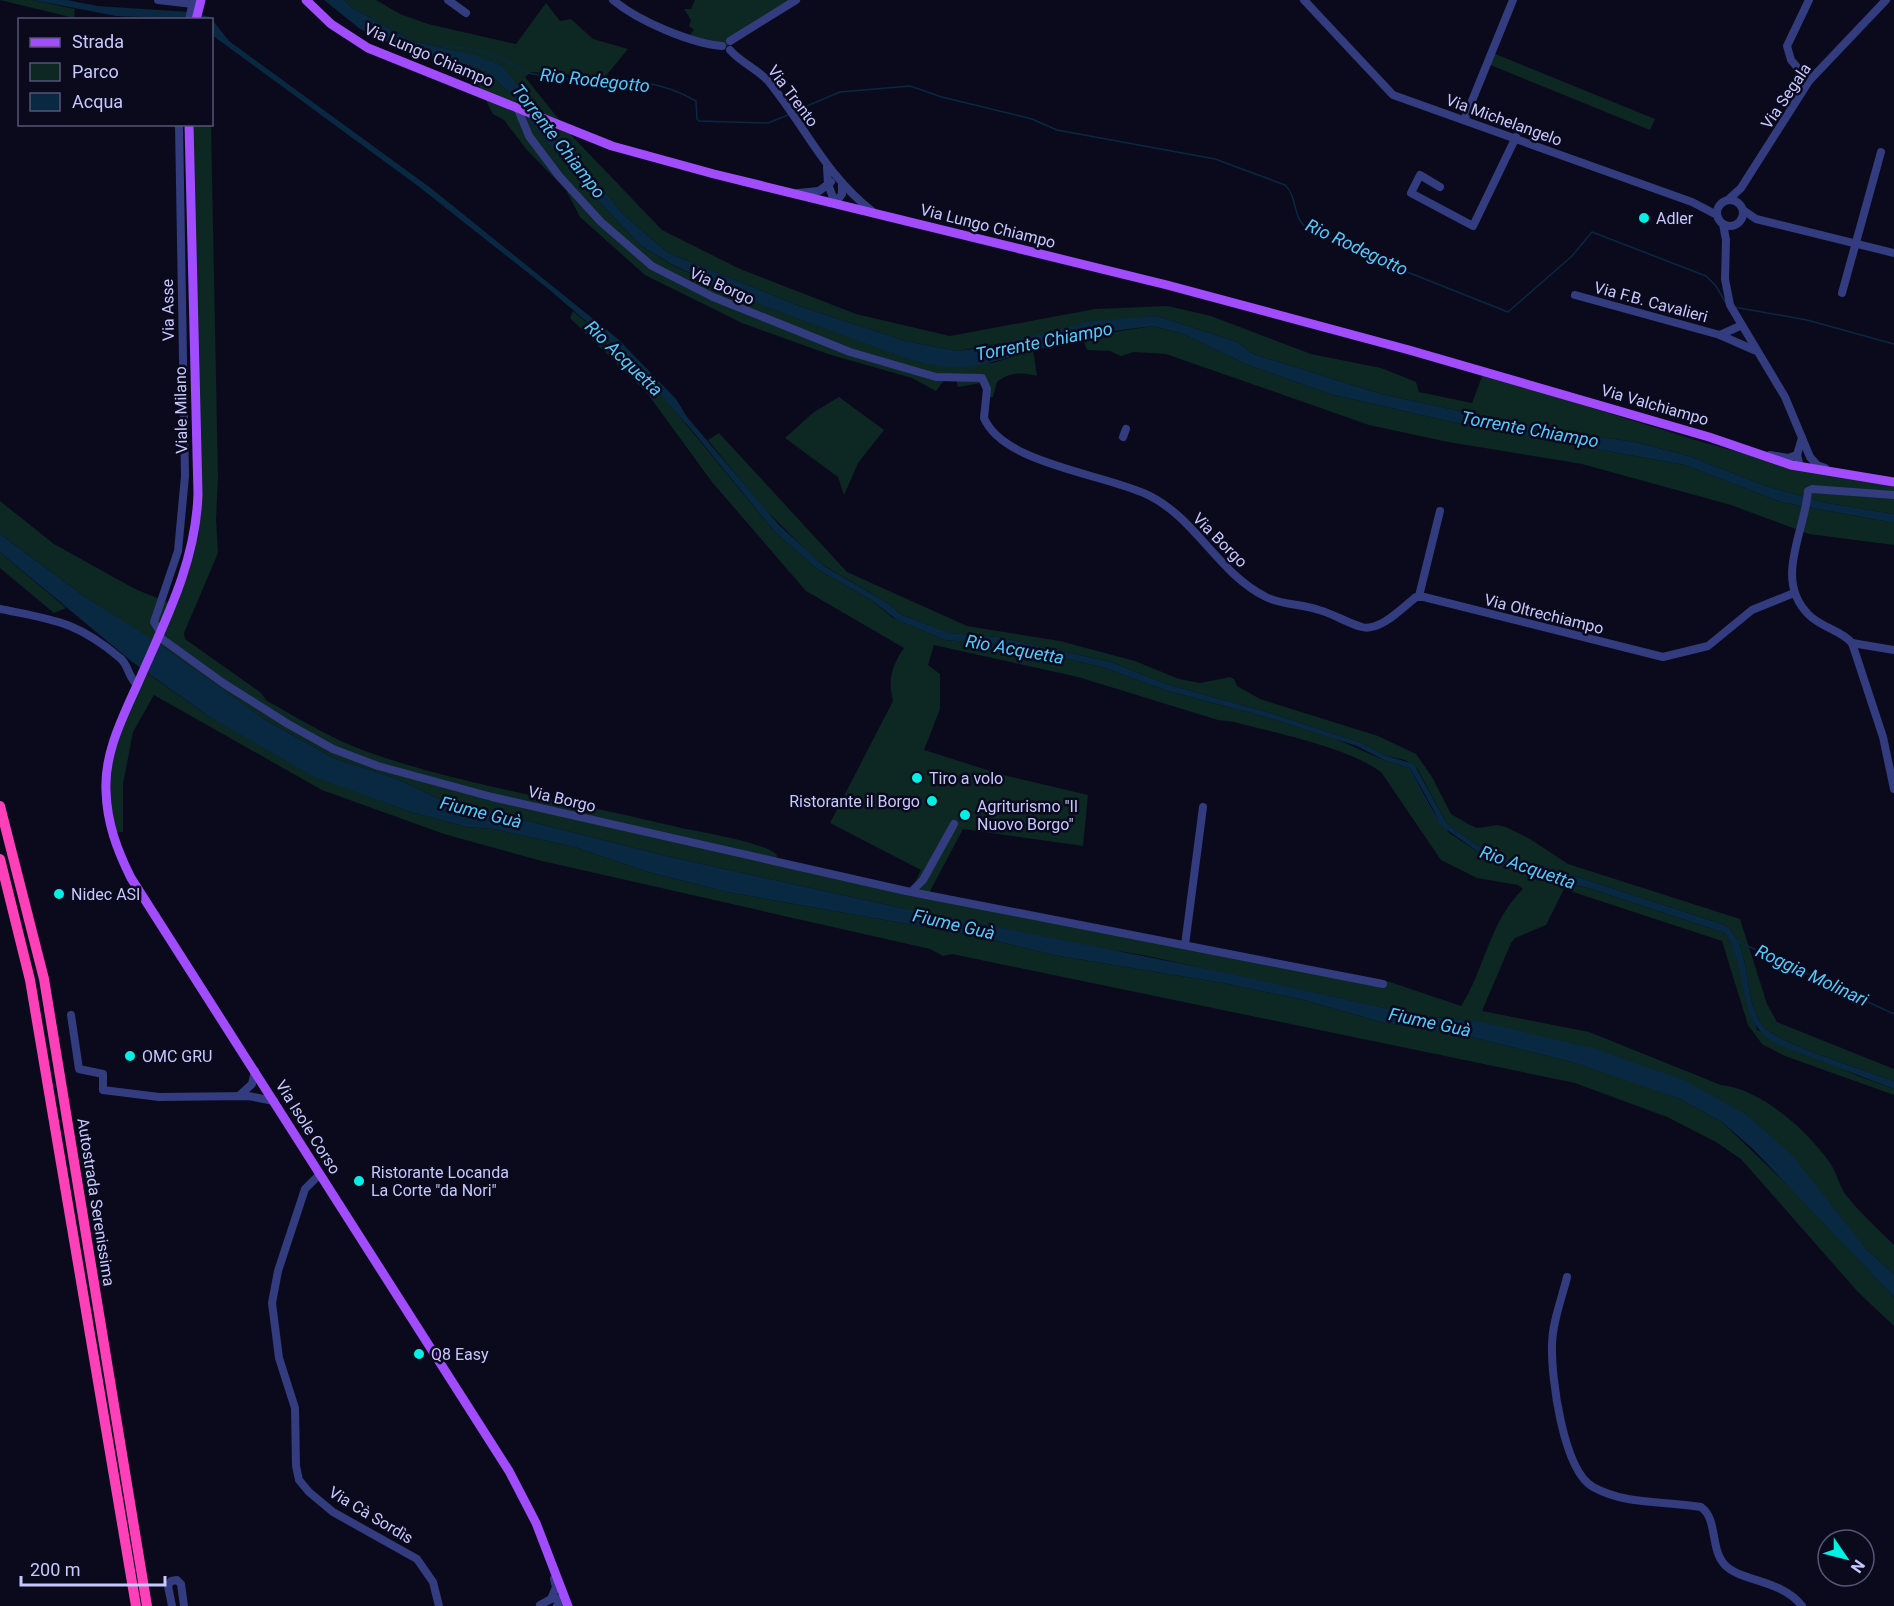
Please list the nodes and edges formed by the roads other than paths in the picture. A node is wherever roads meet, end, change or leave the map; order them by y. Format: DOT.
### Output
graph roads {
  1 [pos="158,0"];
  2 [pos="306,0"];
  3 [pos="448,0"];
  4 [pos="613,0"];
  5 [pos="796,0"];
  6 [pos="1299,0"];
  7 [pos="1304,0"];
  8 [pos="1513,0"];
  9 [pos="1809,0"];
  10 [pos="1886,0"];
  11 [pos="198,2"];
  12 [pos="466,13"];
  13 [pos="190,18"];
  14 [pos="196,18"];
  15 [pos="1322,20"];
  16 [pos="728,46"];
  17 [pos="1809,81"];
  18 [pos="517,108"];
  19 [pos="1465,118"];
  20 [pos="179,126"];
  21 [pos="189,126"];
  22 [pos="1516,137"];
  23 [pos="1881,152"];
  24 [pos="827,166"];
  25 [pos="841,183"];
  26 [pos="828,184"];
  27 [pos="1440,187"];
  28 [pos="1741,188"];
  29 [pos="796,193"];
  30 [pos="1730,199"];
  31 [pos="835,203"];
  32 [pos="1719,204"];
  33 [pos="1703,206"];
  34 [pos="1741,207"];
  35 [pos="873,212"];
  36 [pos="1717,215"];
  37 [pos="1756,219"];
  38 [pos="1738,223"];
  39 [pos="1723,224"];
  40 [pos="1726,240"];
  41 [pos="1857,245"];
  42 [pos="1894,253"];
  43 [pos="1842,293"];
  44 [pos="1575,296"];
  45 [pos="1740,326"];
  46 [pos="1720,335"];
  47 [pos="1409,350"];
  48 [pos="1756,351"];
  49 [pos="1802,438"];
  50 [pos="1754,452"];
  51 [pos="1809,453"];
  52 [pos="1797,455"];
  53 [pos="1800,467"];
  54 [pos="1849,475"];
  55 [pos="1894,482"];
  56 [pos="1894,495"];
  57 [pos="1440,511"];
  58 [pos="1794,592"];
  59 [pos="1419,596"];
  60 [pos="0,609"];
  61 [pos="159,636"];
  62 [pos="1852,643"];
  63 [pos="1894,650"];
  64 [pos="137,684"];
  65 [pos="1894,789"];
  66 [pos="0,806"];
  67 [pos="1203,807"];
  68 [pos="954,824"];
  69 [pos="0,859"];
  70 [pos="912,891"];
  71 [pos="1185,945"];
  72 [pos="1383,984"];
  73 [pos="71,1015"];
  74 [pos="254,1070"];
  75 [pos="265,1087"];
  76 [pos="247,1090"];
  77 [pos="238,1096"];
  78 [pos="258,1097"];
  79 [pos="274,1101"];
  80 [pos="320,1173"];
  81 [pos="1567,1277"];
  82 [pos="552,1566"];
  83 [pos="551,1599"];
  84 [pos="567,1602"];
  85 [pos="540,1605"];
  86 [pos="136,1606"];
  87 [pos="147,1606"];
  88 [pos="172,1606"];
  89 [pos="184,1606"];
  90 [pos="439,1606"];
  91 [pos="534,1606"];
  92 [pos="546,1606"];
  93 [pos="556,1606"];
  94 [pos="1802,1606"];
  1 -- 11 [label="street"];
  2 -- 18 [label="main road, Via Lungo Chiampo"];
  3 -- 12 [label="street"];
  4 -- 16 [label="street, Via Trento"];
  5 -- 16 [label="street"];
  6 -- 15 [label="street"];
  7 -- 15 [label="street"];
  8 -- 19 [label="street"];
  9 -- 17 [label="street"];
  10 -- 17 [label="street, Via Segala"];
  11 -- 13 [label="street"];
  11 -- 14 [label="main road"];
  15 -- 19 [label="street, Via Michelangelo"];
  16 -- 24 [label="street, Via Trento"];
  17 -- 28 [label="street, Via Segala"];
  18 -- 29 [label="main road, Via Lungo Chiampo"];
  18 -- 59 [label="street, Via Borgo"];
  19 -- 22 [label="street, Via Michelangelo"];
  20 -- 61 [label="street, Via Asse"];
  21 -- 61 [label="main road, Viale Milano"];
  22 -- 27 [label="street"];
  22 -- 33 [label="street, Via Michelangelo"];
  23 -- 41 [label="street"];
  24 -- 25 [label="street, Via Trento"];
  24 -- 26 [label="street"];
  25 -- 26 [label="street"];
  25 -- 31 [label="street"];
  25 -- 35 [label="street, Via Trento"];
  26 -- 29 [label="street"];
  26 -- 31 [label="street"];
  28 -- 30 [label="street, Via Segala"];
  28 -- 34 [label="street, Via Segala"];
  29 -- 31 [label="main road, Via Lungo Chiampo"];
  30 -- 32 [label="street, Via Segala"];
  30 -- 34 [label="street"];
  31 -- 35 [label="main road, Via Lungo Chiampo"];
  32 -- 33 [label="street, Via Michelangelo"];
  32 -- 36 [label="street"];
  33 -- 36 [label="street, Via Michelangelo"];
  34 -- 37 [label="street"];
  34 -- 38 [label="street, Via Segala"];
  35 -- 47 [label="main road, Via Lungo Chiampo"];
  36 -- 39 [label="street"];
  37 -- 38 [label="street"];
  37 -- 41 [label="street"];
  38 -- 39 [label="street"];
  38 -- 40 [label="street, Via Segala"];
  39 -- 40 [label="street"];
  40 -- 45 [label="street"];
  41 -- 42 [label="street"];
  41 -- 43 [label="street"];
  44 -- 46 [label="street, Via F.B. Cavalieri"];
  45 -- 46 [label="street, Via F.B. Cavalieri"];
  45 -- 48 [label="street"];
  46 -- 48 [label="street, Via F.B. Cavalieri"];
  47 -- 50 [label="main road, Via Valchiampo"];
  48 -- 49 [label="street"];
  49 -- 51 [label="street"];
  49 -- 52 [label="street"];
  50 -- 52 [label="street"];
  50 -- 53 [label="main road, Via Valchiampo"];
  51 -- 53 [label="street"];
  51 -- 54 [label="street"];
  52 -- 53 [label="street"];
  53 -- 54 [label="main road, Via Valchiampo"];
  54 -- 55 [label="main road, Via Valchiampo"];
  56 -- 58 [label="street"];
  57 -- 59 [label="street"];
  58 -- 59 [label="street, Via Oltrechiampo"];
  58 -- 62 [label="street"];
  60 -- 64 [label="street"];
  61 -- 64 [label="main road, Viale Milano"];
  61 -- 70 [label="street, Via Borgo"];
  62 -- 63 [label="street"];
  62 -- 65 [label="street"];
  64 -- 74 [label="main road, Via Isole Corso"];
  66 -- 87 [label="highway, Autostrada Serenissima"];
  67 -- 71 [label="street"];
  68 -- 70 [label="street"];
  69 -- 86 [label="highway, Autostrada Serenissima"];
  70 -- 71 [label="street, Via Borgo"];
  71 -- 72 [label="street, Via Borgo"];
  73 -- 77 [label="street"];
  74 -- 75 [label="main road, Via Isole Corso"];
  74 -- 76 [label="street"];
  75 -- 76 [label="street"];
  75 -- 78 [label="street"];
  75 -- 79 [label="main road, Via Isole Corso"];
  76 -- 77 [label="street"];
  77 -- 78 [label="street"];
  78 -- 79 [label="street"];
  79 -- 80 [label="main road, Via Isole Corso"];
  80 -- 82 [label="main road, Via Isole Corso"];
  80 -- 90 [label="street, Via Cà Sordìs"];
  81 -- 94 [label="street"];
  82 -- 83 [label="street"];
  82 -- 84 [label="main road, Via Isole Corso"];
  83 -- 84 [label="street"];
  83 -- 85 [label="street"];
  84 -- 93 [label="street"];
  85 -- 91 [label="street"];
  85 -- 92 [label="street"];
  88 -- 89 [label="street"];
}
